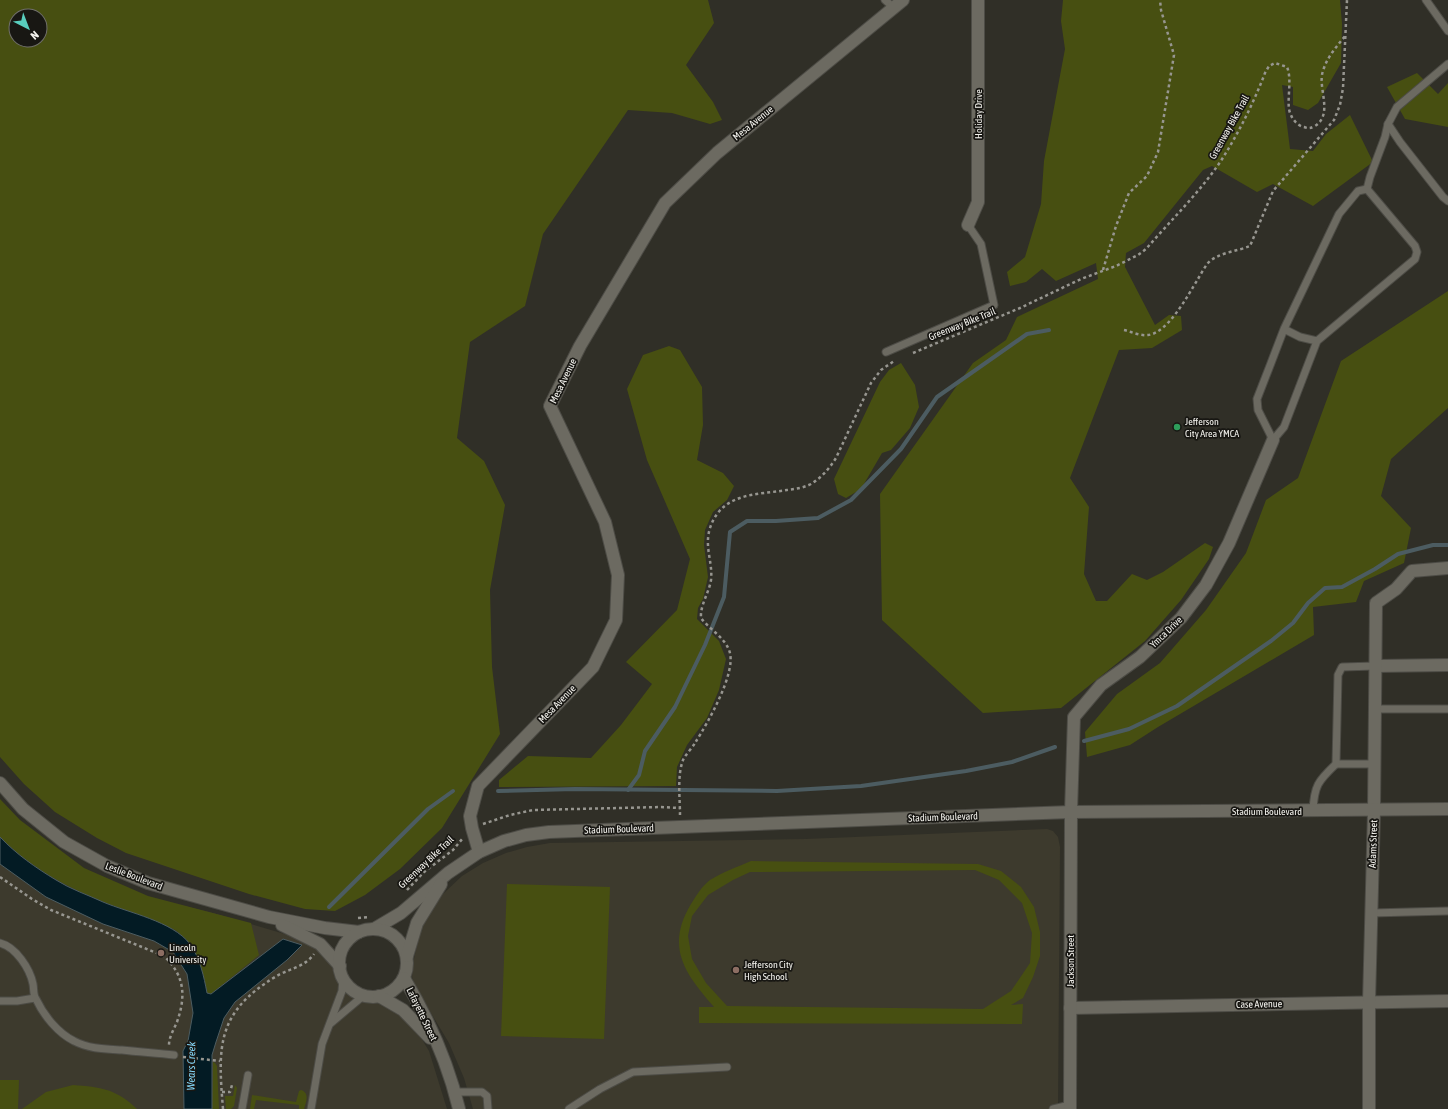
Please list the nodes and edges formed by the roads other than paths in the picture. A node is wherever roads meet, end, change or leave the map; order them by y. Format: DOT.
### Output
graph roads {
  1 [pos="978,0"];
  2 [pos="1426,0"];
  3 [pos="894,3"];
  4 [pos="1448,31"];
  5 [pos="1448,64"];
  6 [pos="1388,124"];
  7 [pos="1367,189"];
  8 [pos="1448,201"];
  9 [pos="968,225"];
  10 [pos="1284,329"];
  11 [pos="1316,341"];
  12 [pos="886,352"];
  13 [pos="1273,440"];
  14 [pos="1448,568"];
  15 [pos="1448,665"];
  16 [pos="1375,666"];
  17 [pos="1375,709"];
  18 [pos="1448,709"];
  19 [pos="1336,764"];
  20 [pos="1374,764"];
  21 [pos="0,783"];
  22 [pos="1448,809"];
  23 [pos="1313,811"];
  24 [pos="1374,811"];
  25 [pos="1071,812"];
  26 [pos="479,852"];
  27 [pos="448,873"];
  28 [pos="1448,911"];
  29 [pos="1371,913"];
  30 [pos="269,918"];
  31 [pos="374,929"];
  32 [pos="359,932"];
  33 [pos="0,943"];
  34 [pos="407,956"];
  35 [pos="341,972"];
  36 [pos="404,978"];
  37 [pos="363,996"];
  38 [pos="379,996"];
  39 [pos="35,998"];
  40 [pos="0,1001"];
  41 [pos="1448,1001"];
  42 [pos="1369,1002"];
  43 [pos="1070,1008"];
  44 [pos="329,1025"];
  45 [pos="440,1050"];
  46 [pos="174,1055"];
  47 [pos="727,1067"];
  48 [pos="248,1075"];
  49 [pos="455,1092"];
  50 [pos="1070,1107"];
  51 [pos="242,1109"];
  52 [pos="311,1109"];
  53 [pos="459,1109"];
  54 [pos="488,1109"];
  55 [pos="569,1109"];
  56 [pos="1053,1109"];
  57 [pos="1369,1109"];
  1 -- 9 [label="street, Holiday Drive"];
  2 -- 4 [label="lane"];
  3 -- 26 [label="street, Mesa Avenue"];
  5 -- 6 [label="lane"];
  6 -- 7 [label="lane"];
  6 -- 8 [label="lane"];
  7 -- 10 [label="lane"];
  7 -- 11 [label="lane"];
  9 -- 12 [label="lane"];
  10 -- 11 [label="lane"];
  10 -- 13 [label="lane"];
  11 -- 13 [label="lane"];
  13 -- 25 [label="street, Ymca Drive"];
  14 -- 16 [label="street, Adams Street"];
  15 -- 16 [label="street"];
  16 -- 17 [label="street, Adams Street"];
  16 -- 19 [label="lane"];
  17 -- 18 [label="lane"];
  17 -- 20 [label="street, Adams Street"];
  19 -- 20 [label="lane"];
  19 -- 23 [label="lane"];
  20 -- 24 [label="street, Adams Street"];
  21 -- 30 [label="street, Leslie Boulevard"];
  22 -- 24 [label="street, Stadium Boulevard"];
  23 -- 24 [label="street, Stadium Boulevard"];
  23 -- 25 [label="street, Stadium Boulevard"];
  24 -- 29 [label="street, Adams Street"];
  25 -- 26 [label="street, Stadium Boulevard"];
  25 -- 43 [label="street, Jackson Street"];
  26 -- 27 [label="street, Stadium Boulevard"];
  27 -- 31 [label="street, Stadium Boulevard"];
  27 -- 34 [label="street, Stadium Boulevard"];
  28 -- 29 [label="lane"];
  29 -- 42 [label="street, Adams Street"];
  30 -- 32 [label="street, Leslie Boulevard"];
  30 -- 35 [label="street, Leslie Boulevard"];
  31 -- 32 [label="street"];
  31 -- 34 [label="street"];
  32 -- 35 [label="street"];
  33 -- 39 [label="lane"];
  34 -- 36 [label="street"];
  35 -- 37 [label="street"];
  35 -- 44 [label="lane"];
  36 -- 38 [label="street"];
  36 -- 45 [label="street, Lafayette Street"];
  37 -- 38 [label="street"];
  37 -- 44 [label="lane"];
  38 -- 45 [label="street, Lafayette Street"];
  39 -- 40 [label="lane"];
  39 -- 46 [label="lane"];
  41 -- 42 [label="street, Case Avenue"];
  42 -- 43 [label="street, Case Avenue"];
  42 -- 57 [label="street, Adams Street"];
  43 -- 50 [label="street, Jackson Street"];
  44 -- 52 [label="lane"];
  45 -- 49 [label="street, Lafayette Street"];
  47 -- 55 [label="lane"];
  48 -- 51 [label="lane"];
  49 -- 53 [label="street, Lafayette Street"];
  49 -- 54 [label="lane"];
  50 -- 56 [label="lane"];
}
